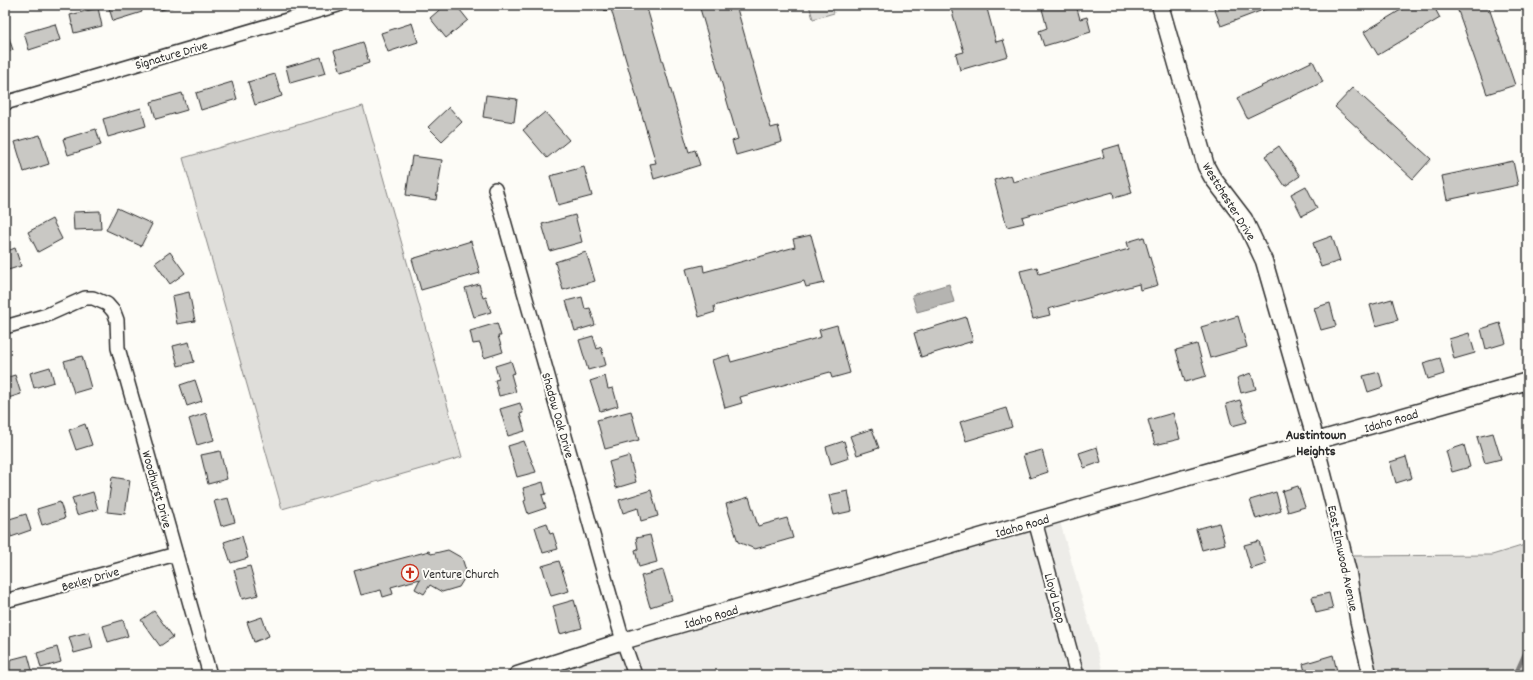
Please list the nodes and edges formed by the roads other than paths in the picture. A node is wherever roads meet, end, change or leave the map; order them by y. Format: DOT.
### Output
graph roads {
  1 [pos="338,5"];
  2 [pos="1160,5"];
  3 [pos="5,102"];
  4 [pos="495,189"];
  5 [pos="5,327"];
  6 [pos="1528,381"];
  7 [pos="1316,442"];
  8 [pos="1035,522"];
  9 [pos="176,554"];
  10 [pos="5,601"];
  11 [pos="623,641"];
  12 [pos="210,675"];
  13 [pos="517,675"];
  14 [pos="635,675"];
  15 [pos="1077,675"];
  16 [pos="1370,675"];
  1 -- 3 [label="street, Signature Drive"];
  2 -- 7 [label="street, Westchester Drive"];
  4 -- 11 [label="street, Shadow Oak Drive"];
  5 -- 9 [label="street, Woodhurst Drive"];
  6 -- 7 [label="street, Idaho Road"];
  7 -- 8 [label="street, Idaho Road"];
  7 -- 16 [label="street, East Elmwood Avenue"];
  8 -- 11 [label="street, Idaho Road"];
  8 -- 15 [label="street, Lloyd Loop"];
  9 -- 10 [label="street, Bexley Drive"];
  9 -- 12 [label="street, Woodhurst Drive"];
  11 -- 13 [label="street, Idaho Road"];
  11 -- 14 [label="street, Shadow Oak Drive"];
}
